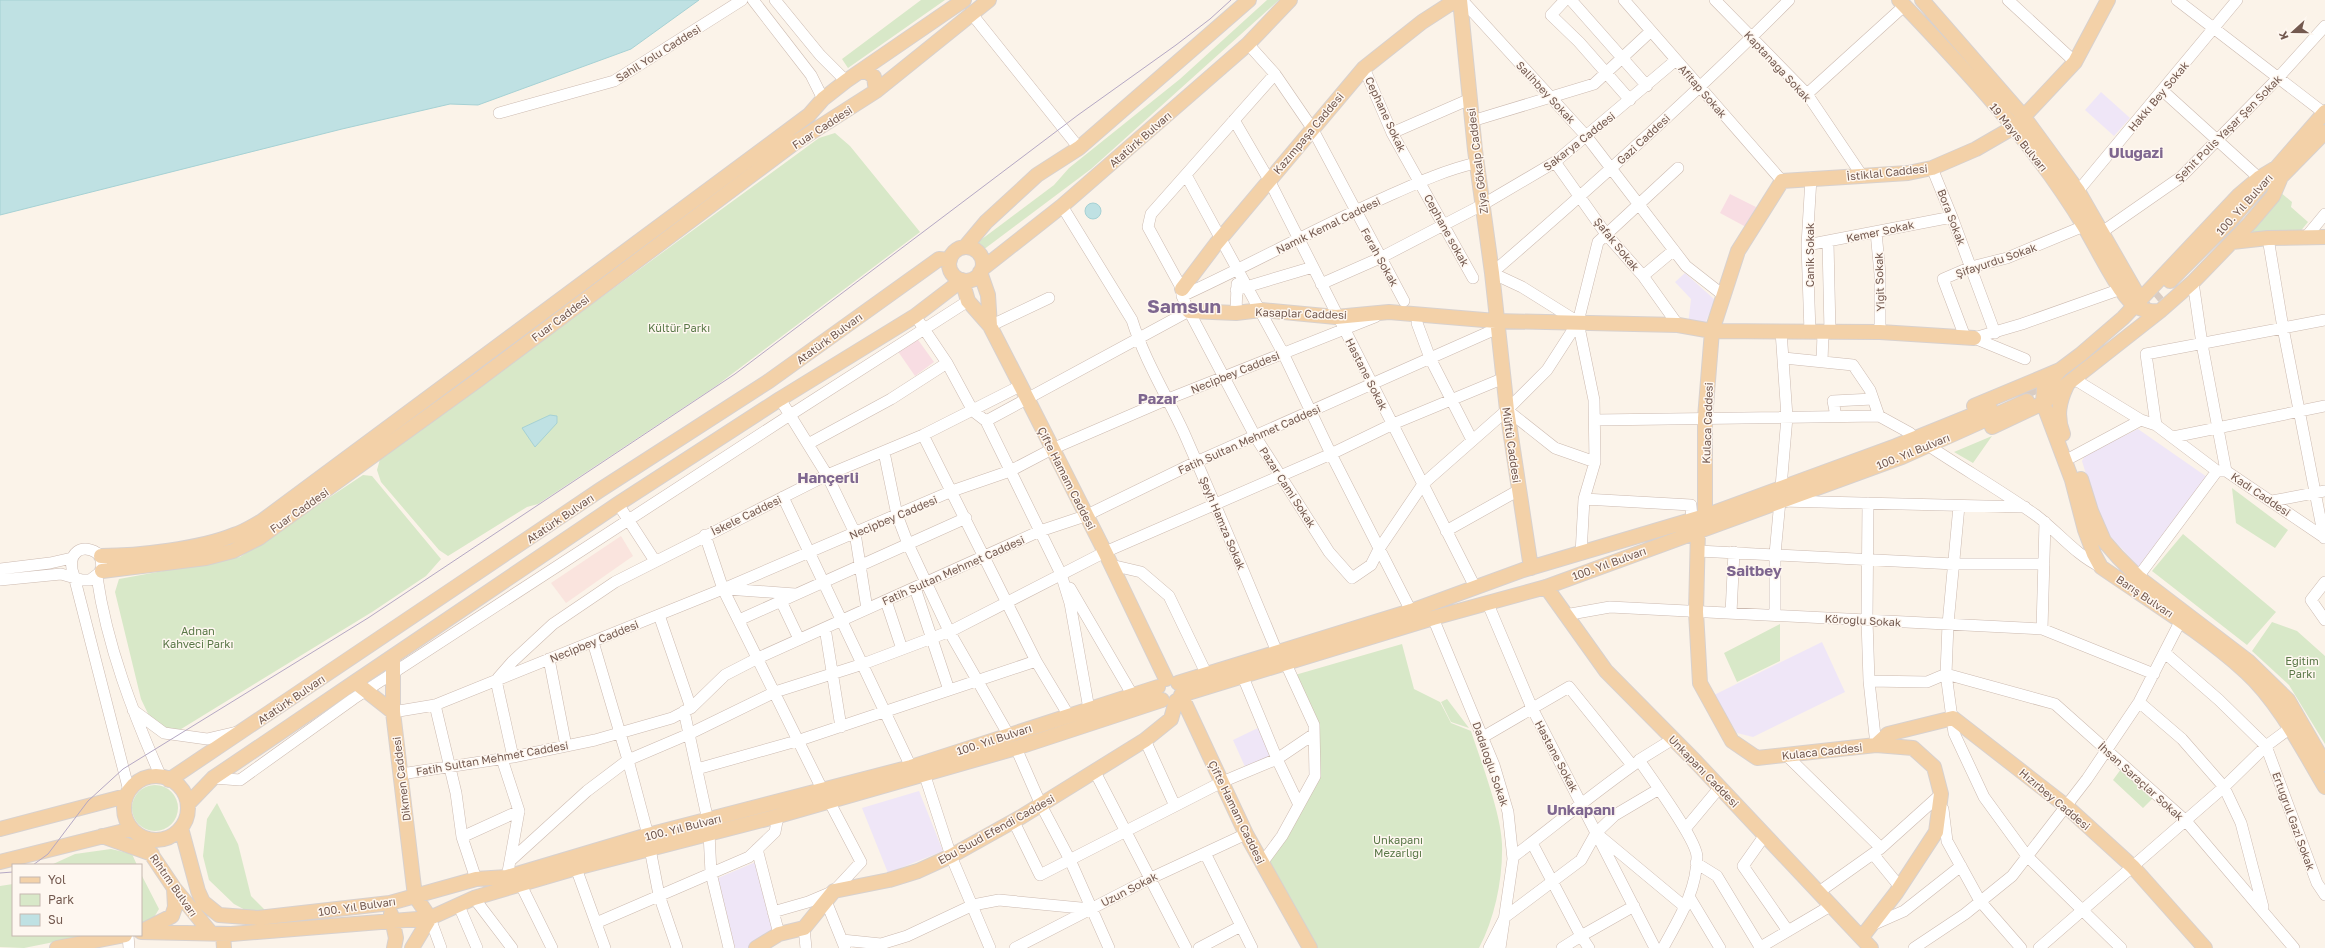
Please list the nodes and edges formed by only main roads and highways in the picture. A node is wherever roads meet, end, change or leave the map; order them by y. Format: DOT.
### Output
graph roads {
  1 [pos="964,0"];
  2 [pos="989,0"];
  3 [pos="1249,0"];
  4 [pos="1290,0"];
  5 [pos="1456,0"];
  6 [pos="1461,0"];
  7 [pos="1922,0"];
  8 [pos="2108,0"];
  9 [pos="1901,3"];
  10 [pos="860,72"];
  11 [pos="876,91"];
  12 [pos="824,99"];
  13 [pos="2325,113"];
  14 [pos="838,116"];
  15 [pos="2019,122"];
  16 [pos="2325,132"];
  17 [pos="2278,173"];
  18 [pos="2325,237"];
  19 [pos="2232,242"];
  20 [pos="965,247"];
  21 [pos="950,260"];
  22 [pos="981,271"];
  23 [pos="2124,274"];
  24 [pos="2164,275"];
  25 [pos="962,280"];
  26 [pos="2121,288"];
  27 [pos="1182,292"];
  28 [pos="988,295"];
  29 [pos="2162,301"];
  30 [pos="970,304"];
  31 [pos="2138,304"];
  32 [pos="1189,311"];
  33 [pos="2122,318"];
  34 [pos="1497,324"];
  35 [pos="990,326"];
  36 [pos="1712,331"];
  37 [pos="2129,336"];
  38 [pos="1969,337"];
  39 [pos="2060,370"];
  40 [pos="2071,382"];
  41 [pos="2023,399"];
  42 [pos="2044,400"];
  43 [pos="2055,423"];
  44 [pos="1899,451"];
  45 [pos="1698,522"];
  46 [pos="101,556"];
  47 [pos="1546,563"];
  48 [pos="1527,569"];
  49 [pos="100,574"];
  50 [pos="1549,586"];
  51 [pos="1530,592"];
  52 [pos="393,657"];
  53 [pos="355,682"];
  54 [pos="1170,691"];
  55 [pos="393,712"];
  56 [pos="1876,745"];
  57 [pos="2325,764"];
  58 [pos="918,770"];
  59 [pos="165,778"];
  60 [pos="2325,788"];
  61 [pos="128,794"];
  62 [pos="826,796"];
  63 [pos="188,804"];
  64 [pos="708,827"];
  65 [pos="181,828"];
  66 [pos="0,829"];
  67 [pos="135,832"];
  68 [pos="102,836"];
  69 [pos="152,854"];
  70 [pos="0,862"];
  71 [pos="174,888"];
  72 [pos="415,896"];
  73 [pos="203,902"];
  74 [pos="390,903"];
  75 [pos="430,918"];
  76 [pos="393,922"];
  77 [pos="142,931"];
  78 [pos="212,931"];
  79 [pos="142,932"];
  80 [pos="122,936"];
  81 [pos="1863,937"];
  82 [pos="57,948"];
  83 [pos="224,948"];
  84 [pos="394,948"];
  85 [pos="412,948"];
  86 [pos="756,948"];
  87 [pos="1310,948"];
  88 [pos="1871,948"];
  89 [pos="2205,948"];
  1 -- 10 [label="main road, Fuar Caddesi"];
  2 -- 11 [label="main road, Fuar Caddesi"];
  3 -- 20 [label="main road"];
  4 -- 22 [label="main road, Atatürk Bulvarı"];
  5 -- 27 [label="main road, Kazımpaşa Caddesi"];
  6 -- 34 [label="main road, Ziya Gökalp Caddesi"];
  7 -- 15 [label="main road, 19 Mayıs Bulvarı"];
  8 -- 15 [label="main road, İstiklal Caddesi"];
  9 -- 15 [label="main road, 19 Mayıs Bulvarı"];
  10 -- 11 [label="main road"];
  10 -- 12 [label="main road, Fuar Caddesi"];
  11 -- 14 [label="main road, Fuar Caddesi"];
  12 -- 14 [label="main road"];
  12 -- 46 [label="main road, Fuar Caddesi"];
  13 -- 17 [label="main road, 100. Yıl Bulvarı"];
  14 -- 49 [label="main road, Fuar Caddesi"];
  15 -- 23 [label="main road, 19 Mayıs Bulvarı"];
  15 -- 26 [label="main road, 19 Mayıs Bulvarı"];
  15 -- 36 [label="main road, İstiklal Caddesi"];
  16 -- 17 [label="main road, 100. Yıl Bulvarı"];
  17 -- 19 [label="main road"];
  17 -- 24 [label="main road"];
  17 -- 29 [label="main road, 100. Yıl Bulvarı"];
  18 -- 19 [label="main road"];
  19 -- 29 [label="main road"];
  20 -- 21 [label="main road"];
  20 -- 22 [label="main road"];
  21 -- 25 [label="main road"];
  21 -- 59 [label="main road, Atatürk Bulvarı"];
  22 -- 25 [label="main road"];
  22 -- 28 [label="main road"];
  23 -- 24 [label="main road"];
  23 -- 31 [label="main road, 19 Mayıs Bulvarı"];
  24 -- 31 [label="main road"];
  25 -- 30 [label="main road, Çifte Hamam Caddesi"];
  25 -- 52 [label="main road, Atatürk Bulvarı"];
  26 -- 31 [label="main road, 19 Mayıs Bulvarı"];
  26 -- 33 [label="main road"];
  28 -- 30 [label="main road"];
  28 -- 35 [label="main road"];
  29 -- 31 [label="main road"];
  29 -- 37 [label="main road"];
  30 -- 35 [label="main road, Çifte Hamam Caddesi"];
  31 -- 33 [label="main road"];
  31 -- 37 [label="main road"];
  32 -- 34 [label="main road, Kasaplar Caddesi"];
  33 -- 39 [label="main road"];
  34 -- 36 [label="main road, Kasaplar Caddesi"];
  34 -- 48 [label="main road, Müftü Caddesi"];
  35 -- 54 [label="main road, Çifte Hamam Caddesi"];
  36 -- 38 [label="main road, Kasaplar Caddesi"];
  36 -- 45 [label="main road, Kulaca Caddesi"];
  37 -- 40 [label="main road"];
  39 -- 41 [label="main road"];
  39 -- 42 [label="main road"];
  40 -- 42 [label="main road"];
  40 -- 43 [label="main road, Barış Bulvarı"];
  41 -- 42 [label="main road"];
  41 -- 42 [label="main road"];
  41 -- 43 [label="main road"];
  41 -- 44 [label="main road, 100. Yıl Bulvarı"];
  41 -- 44 [label="main road"];
  41 -- 44 [label="main road"];
  42 -- 43 [label="main road, Barış Bulvarı"];
  43 -- 57 [label="main road, Barış Bulvarı"];
  43 -- 60 [label="main road, Barış Bulvarı"];
  44 -- 45 [label="main road, 100. Yıl Bulvarı"];
  45 -- 47 [label="main road, 100. Yıl Bulvarı"];
  45 -- 50 [label="main road, 100. Yıl Bulvarı"];
  45 -- 56 [label="main road, Kulaca Caddesi"];
  47 -- 48 [label="main road, 100. Yıl Bulvarı"];
  47 -- 50 [label="main road, Unkapanı Caddesi"];
  48 -- 51 [label="main road, Müftü Caddesi"];
  48 -- 54 [label="main road, 100. Yıl Bulvarı"];
  50 -- 51 [label="main road, 100. Yıl Bulvarı"];
  50 -- 81 [label="main road, Unkapanı Caddesi"];
  51 -- 54 [label="main road, 100. Yıl Bulvarı"];
  52 -- 53 [label="main road, Atatürk Bulvarı"];
  52 -- 55 [label="main road, Dikmen Caddesi"];
  53 -- 55 [label="main road"];
  53 -- 63 [label="main road, Atatürk Bulvarı"];
  54 -- 58 [label="main road, 100. Yıl Bulvarı"];
  54 -- 58 [label="main road, 100. Yıl Bulvarı"];
  54 -- 86 [label="main road, Ebu Suud Efendi Caddesi"];
  54 -- 87 [label="main road, Çifte Hamam Caddesi"];
  55 -- 72 [label="main road, Dikmen Caddesi"];
  56 -- 81 [label="main road, Kulaca Caddesi"];
  56 -- 89 [label="main road, Hızırbey Caddesi"];
  58 -- 62 [label="main road, 100. Yıl Bulvarı"];
  59 -- 61 [label="main road"];
  59 -- 63 [label="main road"];
  61 -- 66 [label="main road"];
  61 -- 67 [label="main road"];
  62 -- 64 [label="main road, 100. Yıl Bulvarı"];
  62 -- 64 [label="main road, 100. Yıl Bulvarı"];
  63 -- 65 [label="main road"];
  64 -- 72 [label="main road, 100. Yıl Bulvarı"];
  64 -- 75 [label="main road, 100. Yıl Bulvarı"];
  65 -- 67 [label="main road"];
  65 -- 73 [label="main road, Rıhtım Bulvarı"];
  67 -- 68 [label="main road"];
  67 -- 69 [label="main road, Rıhtım Bulvarı"];
  68 -- 69 [label="main road"];
  68 -- 70 [label="main road"];
  69 -- 71 [label="main road, Rıhtım Bulvarı"];
  71 -- 77 [label="main road"];
  71 -- 78 [label="main road, Rıhtım Bulvarı"];
  72 -- 74 [label="main road, 100. Yıl Bulvarı"];
  72 -- 75 [label="main road"];
  73 -- 74 [label="main road, 100. Yıl Bulvarı"];
  73 -- 78 [label="main road"];
  74 -- 76 [label="main road"];
  75 -- 76 [label="main road, 100. Yıl Bulvarı"];
  75 -- 85 [label="main road"];
  76 -- 78 [label="main road, 100. Yıl Bulvarı"];
  76 -- 84 [label="main road"];
  78 -- 79 [label="main road, 100. Yıl Bulvarı"];
  78 -- 83 [label="main road"];
  80 -- 82 [label="main road"];
  81 -- 88 [label="main road, Unkapanı Caddesi"];
}
